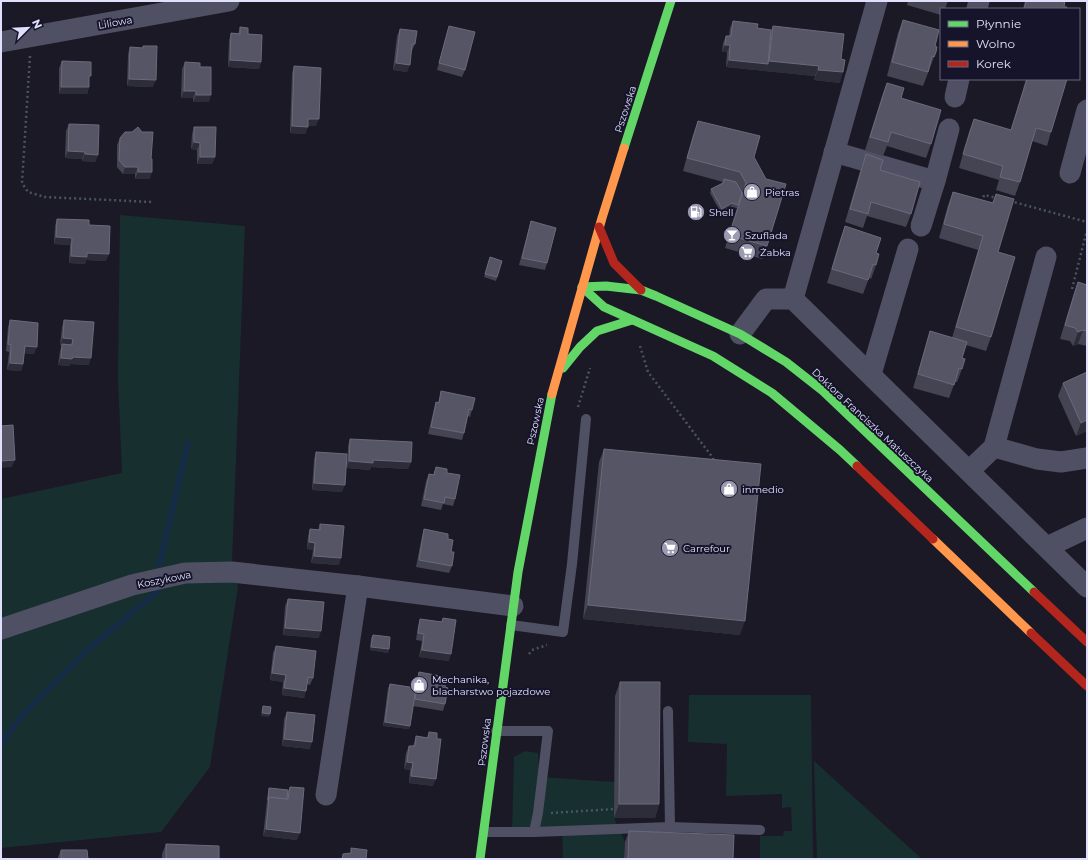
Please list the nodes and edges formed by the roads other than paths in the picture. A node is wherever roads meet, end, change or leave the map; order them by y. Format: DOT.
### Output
graph roads {
  1 [pos="230,1"];
  2 [pos="671,1"];
  3 [pos="877,1"];
  4 [pos="1,42"];
  5 [pos="1087,110"];
  6 [pos="949,129"];
  7 [pos="834,152"];
  8 [pos="1070,173"];
  9 [pos="935,180"];
  10 [pos="922,226"];
  11 [pos="599,227"];
  12 [pos="908,249"];
  13 [pos="1046,257"];
  14 [pos="582,287"];
  15 [pos="641,290"];
  16 [pos="793,299"];
  17 [pos="632,320"];
  18 [pos="740,334"];
  19 [pos="870,374"];
  20 [pos="557,375"];
  21 [pos="586,419"];
  22 [pos="994,447"];
  23 [pos="1087,458"];
  24 [pos="968,471"];
  25 [pos="1087,528"];
  26 [pos="1047,548"];
  27 [pos="358,586"];
  28 [pos="1087,587"];
  29 [pos="512,616"];
  30 [pos="1,629"];
  31 [pos="1087,642"];
  32 [pos="1087,686"];
  33 [pos="668,711"];
  34 [pos="496,731"];
  35 [pos="326,795"];
  36 [pos="670,827"];
  37 [pos="760,830"];
  38 [pos="484,832"];
  39 [pos="534,832"];
  40 [pos="480,859"];
  1 -- 4 [label="street, Liliowa"];
  2 -- 11 [label="main road, Pszowska"];
  3 -- 7 [label="street"];
  5 -- 8 [label="street"];
  6 -- 9 [label="street"];
  7 -- 9 [label="street"];
  7 -- 16 [label="street"];
  9 -- 10 [label="street"];
  11 -- 14 [label="main road, Pszowska"];
  11 -- 15 [label="main road"];
  12 -- 19 [label="street"];
  13 -- 22 [label="street"];
  14 -- 15 [label="main road, Doktora Franciszka Matuszczyka"];
  14 -- 17 [label="main road"];
  14 -- 20 [label="main road, Pszowska"];
  15 -- 18 [label="main road, Doktora Franciszka Matuszczyka"];
  16 -- 18 [label="street"];
  16 -- 19 [label="street"];
  17 -- 20 [label="main road"];
  17 -- 32 [label="main road"];
  18 -- 31 [label="main road, Doktora Franciszka Matuszczyka"];
  19 -- 24 [label="street"];
  20 -- 29 [label="main road, Pszowska"];
  21 -- 29 [label="lane"];
  22 -- 23 [label="street"];
  22 -- 24 [label="street"];
  24 -- 26 [label="street"];
  25 -- 26 [label="street"];
  26 -- 28 [label="street"];
  27 -- 29 [label="street, Koszykowa"];
  27 -- 30 [label="street, Koszykowa"];
  27 -- 35 [label="street"];
  29 -- 34 [label="main road, Pszowska"];
  33 -- 36 [label="lane"];
  34 -- 38 [label="main road, Pszowska"];
  34 -- 39 [label="lane"];
  36 -- 37 [label="lane"];
  36 -- 39 [label="lane"];
  38 -- 39 [label="lane"];
  38 -- 40 [label="main road, Pszowska"];
}
